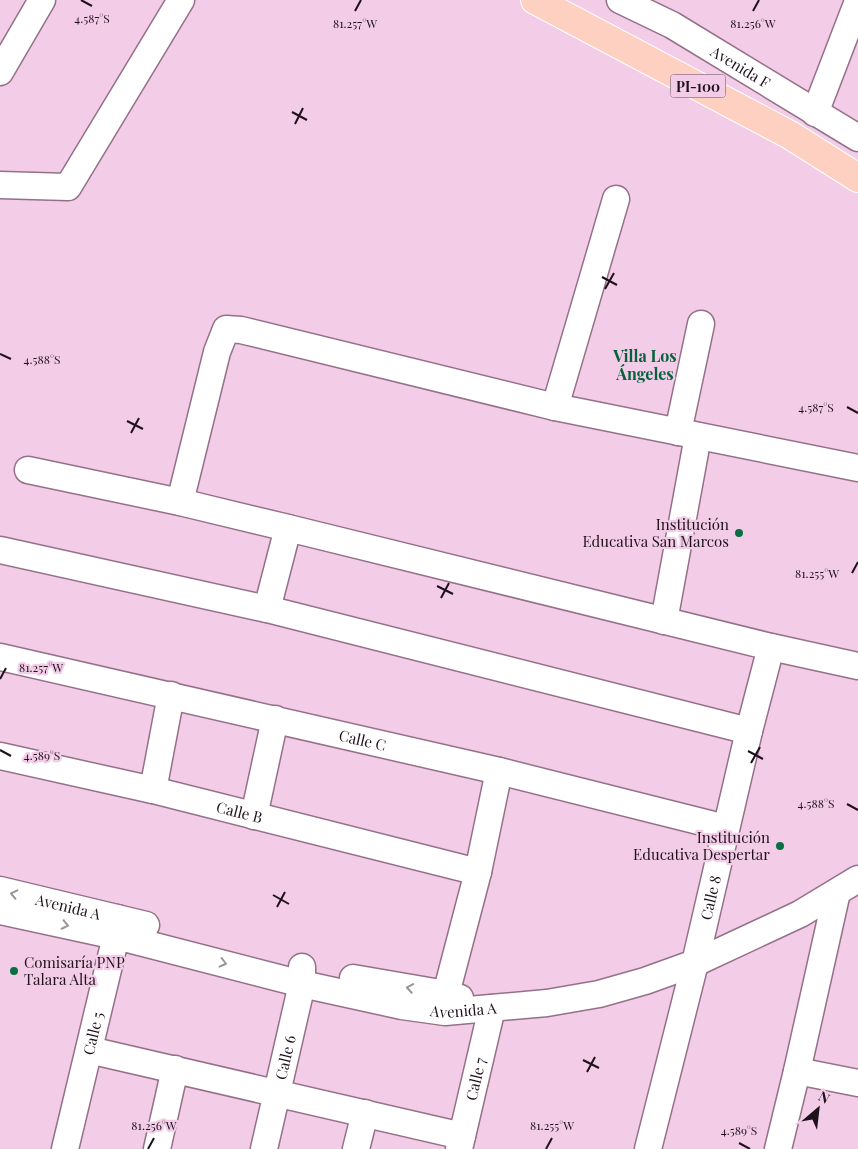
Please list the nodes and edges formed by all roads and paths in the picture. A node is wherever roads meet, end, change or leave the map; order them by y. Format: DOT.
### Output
graph roads {
  1 [pos="42,0"];
  2 [pos="181,0"];
  3 [pos="535,0"];
  4 [pos="620,0"];
  5 [pos="654,0"];
  6 [pos="858,1"];
  7 [pos="672,25"];
  8 [pos="0,72"];
  9 [pos="815,113"];
  10 [pos="858,138"];
  11 [pos="858,178"];
  12 [pos="0,185"];
  13 [pos="616,200"];
  14 [pos="701,324"];
  15 [pos="555,407"];
  16 [pos="688,434"];
  17 [pos="858,468"];
  18 [pos="28,470"];
  19 [pos="180,502"];
  20 [pos="288,528"];
  21 [pos="0,550"];
  22 [pos="267,609"];
  23 [pos="664,621"];
  24 [pos="771,646"];
  25 [pos="0,657"];
  26 [pos="858,666"];
  27 [pos="170,695"];
  28 [pos="275,719"];
  29 [pos="749,731"];
  30 [pos="0,756"];
  31 [pos="499,771"];
  32 [pos="152,790"];
  33 [pos="254,816"];
  34 [pos="726,828"];
  35 [pos="478,872"];
  36 [pos="848,885"];
  37 [pos="0,890"];
  38 [pos="0,911"];
  39 [pos="116,927"];
  40 [pos="695,963"];
  41 [pos="302,974"];
  42 [pos="446,994"];
  43 [pos="492,1008"];
  44 [pos="89,1050"];
  45 [pos="174,1069"];
  46 [pos="797,1071"];
  47 [pos="858,1083"];
  48 [pos="277,1093"];
  49 [pos="365,1113"];
  50 [pos="460,1142"];
  51 [pos="65,1149"];
  52 [pos="157,1149"];
  53 [pos="264,1149"];
  54 [pos="356,1149"];
  55 [pos="648,1149"];
  56 [pos="778,1149"];
  1 -- 8 [label="street"];
  2 -- 12 [label="street"];
  3 -- 11 [label="main road, PI-100"];
  4 -- 7 [label="street, Avenida F"];
  5 -- 7 [label="street"];
  6 -- 9 [label="street"];
  7 -- 9 [label="street, Avenida F"];
  9 -- 10 [label="street, Avenida F"];
  13 -- 15 [label="street"];
  14 -- 16 [label="street"];
  15 -- 16 [label="street"];
  15 -- 19 [label="street"];
  16 -- 17 [label="street"];
  16 -- 23 [label="street"];
  18 -- 19 [label="street"];
  19 -- 20 [label="street"];
  20 -- 22 [label="street"];
  20 -- 23 [label="street"];
  21 -- 22 [label="street"];
  22 -- 29 [label="street"];
  23 -- 24 [label="street"];
  24 -- 26 [label="street"];
  24 -- 29 [label="street, Calle 8"];
  25 -- 27 [label="street, Calle C"];
  27 -- 28 [label="street, Calle C"];
  27 -- 32 [label="street"];
  28 -- 31 [label="street, Calle C"];
  28 -- 33 [label="street"];
  29 -- 34 [label="street, Calle 8"];
  30 -- 32 [label="street, Calle B"];
  31 -- 34 [label="street, Calle C"];
  31 -- 35 [label="street"];
  32 -- 33 [label="street, Calle B"];
  33 -- 35 [label="street, Calle B"];
  34 -- 40 [label="street, Calle 8"];
  35 -- 42 [label="street"];
  36 -- 40 [label="street"];
  36 -- 46 [label="street"];
  39 -- 37 [label="street, Avenida A, one-way"];
  38 -- 39 [label="street, Avenida A, one-way"];
  39 -- 41 [label="street, Avenida A"];
  39 -- 44 [label="street, Calle 5"];
  40 -- 43 [label="street"];
  40 -- 55 [label="street, Calle 8"];
  42 -- 41 [label="street, Avenida A, one-way"];
  41 -- 43 [label="street, Avenida A"];
  41 -- 48 [label="street, Calle 6"];
  42 -- 43 [label="street, Avenida A"];
  43 -- 50 [label="street, Calle 7"];
  44 -- 45 [label="street"];
  44 -- 51 [label="street, Calle 5"];
  45 -- 48 [label="street"];
  45 -- 52 [label="street"];
  46 -- 47 [label="street"];
  46 -- 56 [label="street"];
  48 -- 49 [label="street"];
  48 -- 53 [label="street, Calle 6"];
  49 -- 50 [label="street"];
  49 -- 54 [label="street"];
}
